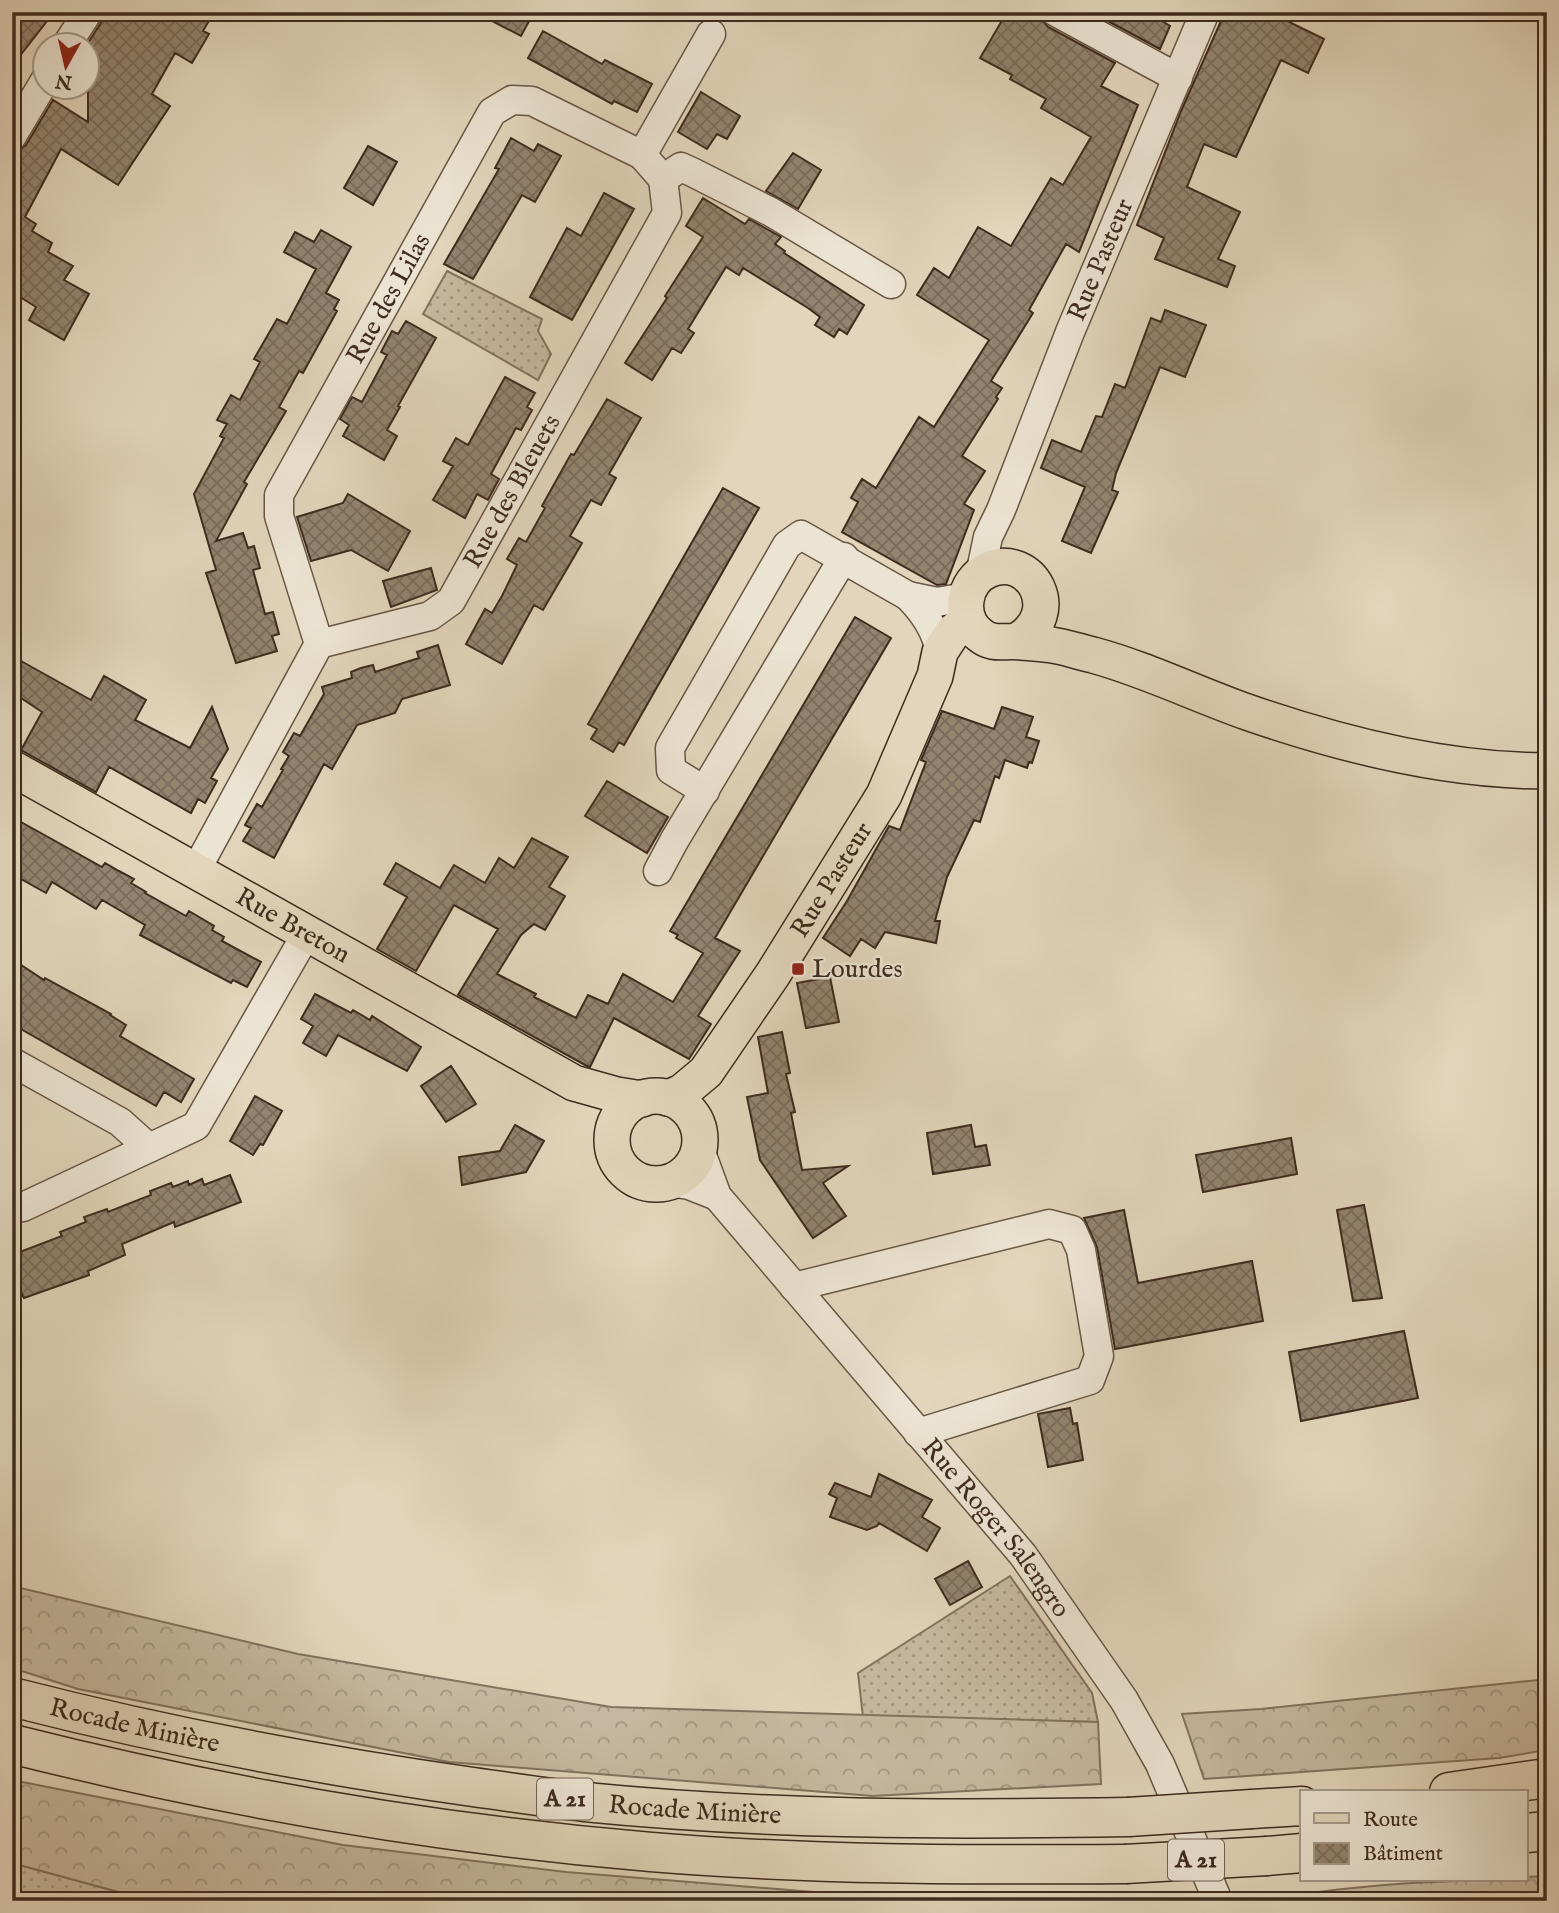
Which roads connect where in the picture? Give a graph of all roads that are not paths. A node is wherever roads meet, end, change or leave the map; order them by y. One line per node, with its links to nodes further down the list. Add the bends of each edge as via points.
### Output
1 (88, 12): 4 (street)
2 (1056, 12): 6 (street)
3 (1205, 12): 6 (street, Rue Pasteur)
4 (75, 32)
5 (711, 34): 9 (street)
6 (1178, 78): 12 (street, Rue Pasteur, via 1070,332)
7 (32, 102): 8 (street)
8 (12, 136)
9 (642, 155): 10 (street); 19 (street, Rue des Lilas, via 532,101 512,100 492,112 279,495 279,516)
10 (663, 179): 11 (street, via 681,167 692,172 771,212); 19 (street, Rue des Bleuets, via 667,213 451,601 430,616)
11 (891, 284)
12 (1001, 510): 14 (street, via 1009,547); 16 (street, Rue Pasteur)
13 (844, 557): 15 (street); 24 (street); 24 (street, via 801,535 787,545 670,748 671,769)
14 (1022, 572): 16 (main road, via 990,569); 17 (main road, via 1032,579)
15 (908, 596): 16 (street, via 937,602); 21 (street, via 925,612 938,639)
16 (971, 597): 18 (main road, via 981,636); 21 (main road, Rue Pasteur)
17 (1042, 601): 18 (main road, via 1041,614 1028,635); 20 (main road, via 1052,616)
18 (1008, 642): 20 (main road, via 1056,646); 21 (main road)
19 (319, 644): 25 (street)
20 (1097, 656): 23 (main road, via 1305,731 1470,767)
21 (938, 664): 29 (main road, Rue Pasteur, via 884,795)
22 (12, 768): 25 (main road, Rue Breton)
23 (1547, 771)
24 (705, 790): 26 (street)
25 (196, 870): 27 (main road, Rue Breton)
26 (658, 871)
27 (307, 933): 30 (main road, Rue Breton); 34 (street, via 196,1126)
28 (12, 1062): 34 (street, via 120,1122)
29 (706, 1072): 31 (main road, Rue Pasteur, via 681,1092); 32 (main road, Rue Pasteur)
30 (574, 1083): 31 (main road, Rue Breton, via 617,1095); 33 (main road, Rue Breton)
31 (655, 1098): 32 (main road, via 690,1112); 33 (main road, via 629,1106 619,1116)
32 (698, 1135): 35 (main road, via 694,1163); 36 (street, Rue Roger Salengro)
33 (612, 1144): 35 (main road, via 625,1172 653,1184)
34 (149, 1148): 37 (street)
35 (668, 1182): 36 (street)
36 (717, 1196): 38 (street, Rue Roger Salengro)
37 (12, 1208)
38 (794, 1287): 39 (street, Rue Roger Salengro); 39 (street, via 1049,1224 1072,1230 1081,1250 1099,1356 1090,1380)
39 (918, 1433): 48 (street, Rue Roger Salengro, via 1023,1555 1124,1700 1160,1764)
40 (12, 1697): 44 (highway, Rocade Minière / A 21, bridge, via 231,1748 584,1802 904,1819 1128,1817)
41 (12, 1744): 47 (highway, Rocade Minière / A 21, bridge, via 301,1806 574,1845 844,1863 1125,1864)
42 (1547, 1778): 43 (highway)
43 (1462, 1790)
44 (1300, 1806)
45 (1547, 1831): 46 (highway)
46 (1528, 1833)
47 (1284, 1855)
48 (1218, 1901)

